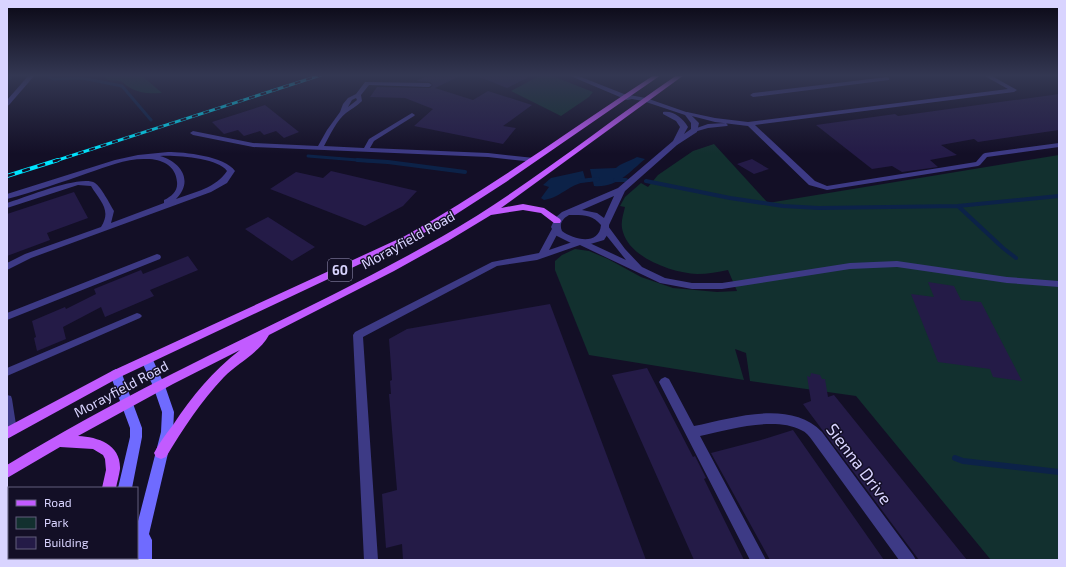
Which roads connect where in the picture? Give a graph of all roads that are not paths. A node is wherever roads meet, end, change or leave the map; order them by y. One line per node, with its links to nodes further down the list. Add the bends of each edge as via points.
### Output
1 (359, 101): 12 (lane, via 343,112)
2 (617, 101): 15 (main road, Morayfield Road / 60)
3 (925, 101): 7 (lane)
4 (641, 102): 5 (street); 10 (street, via 679,119 684,128); 20 (main road, Morayfield Road / 60)
5 (687, 114): 7 (lane); 8 (street, via 695,124)
6 (412, 115): 13 (lane, via 371,140)
7 (750, 124): 8 (lane, via 708,126); 11 (lane, via 812,184 827,188 978,164 985,154)
8 (694, 130): 10 (street)
9 (193, 133): 12 (lane, via 253,145)
10 (674, 143): 16 (street)
11 (1059, 144)
12 (320, 148): 13 (lane)
13 (366, 150): 15 (lane, via 488,155)
14 (139, 157): 17 (lane, via 114,162); 19 (lane, via 158,157 166,160 174,165 178,172 181,184 179,190); 19 (lane, via 185,153 227,165 231,171 224,181 208,190)
15 (534, 160): 34 (main road, Morayfield Road / 60, via 460,209 408,238)
16 (621, 190): 21 (street); 23 (street)
17 (7, 197)
18 (7, 206): 24 (lane, via 77,183 89,183 94,185 110,211 109,220)
19 (156, 209): 24 (lane)
20 (488, 212): 22 (main road, via 523,207 544,211); 33 (main road, Morayfield Road / 60, via 446,239)
21 (570, 213): 22 (street, via 560,217); 23 (street, via 591,214 602,220)
22 (556, 225): 25 (street, via 562,237); 26 (lane)
23 (605, 226): 25 (street, via 604,232 596,239); 29 (lane, via 622,251)
24 (103, 229): 28 (lane, via 28,256)
25 (580, 242): 26 (lane); 29 (lane)
26 (542, 255): 51 (lane, via 495,264 358,335)
27 (157, 258): 31 (lane)
28 (7, 267)
29 (644, 273): 30 (lane, via 674,284 706,287 850,266 898,264)
30 (1057, 286)
31 (7, 316)
32 (137, 316): 35 (lane)
33 (269, 330): 38 (main road, Morayfield Road / 60); 44 (main road, via 253,348 221,373 198,399)
34 (146, 360): 36 (main road, Morayfield Road / 60); 38 (main road)
35 (7, 372)
36 (116, 374): 40 (main road); 41 (main road, Morayfield Road / 60)
37 (665, 382): 42 (street)
38 (159, 386): 40 (main road, Morayfield Road / 60); 44 (main road, via 168,412 167,432)
39 (7, 399): 41 (lane)
40 (127, 403): 43 (main road, Morayfield Road / 60); 47 (main road, via 136,428 136,437)
41 (9, 432)
42 (692, 432): 52 (street); 53 (street, Sienna Drive, via 757,420 787,419 806,426 817,436)
43 (58, 442): 45 (main road, Morayfield Road / 60); 46 (main road, via 88,442 106,450 113,466)
44 (161, 453): 48 (main road)
45 (7, 472)
46 (109, 487)
47 (125, 487)
48 (145, 524): 49 (main road); 50 (main road)
49 (138, 550)
50 (144, 560)
51 (372, 560)
52 (758, 560)
53 (908, 560)

